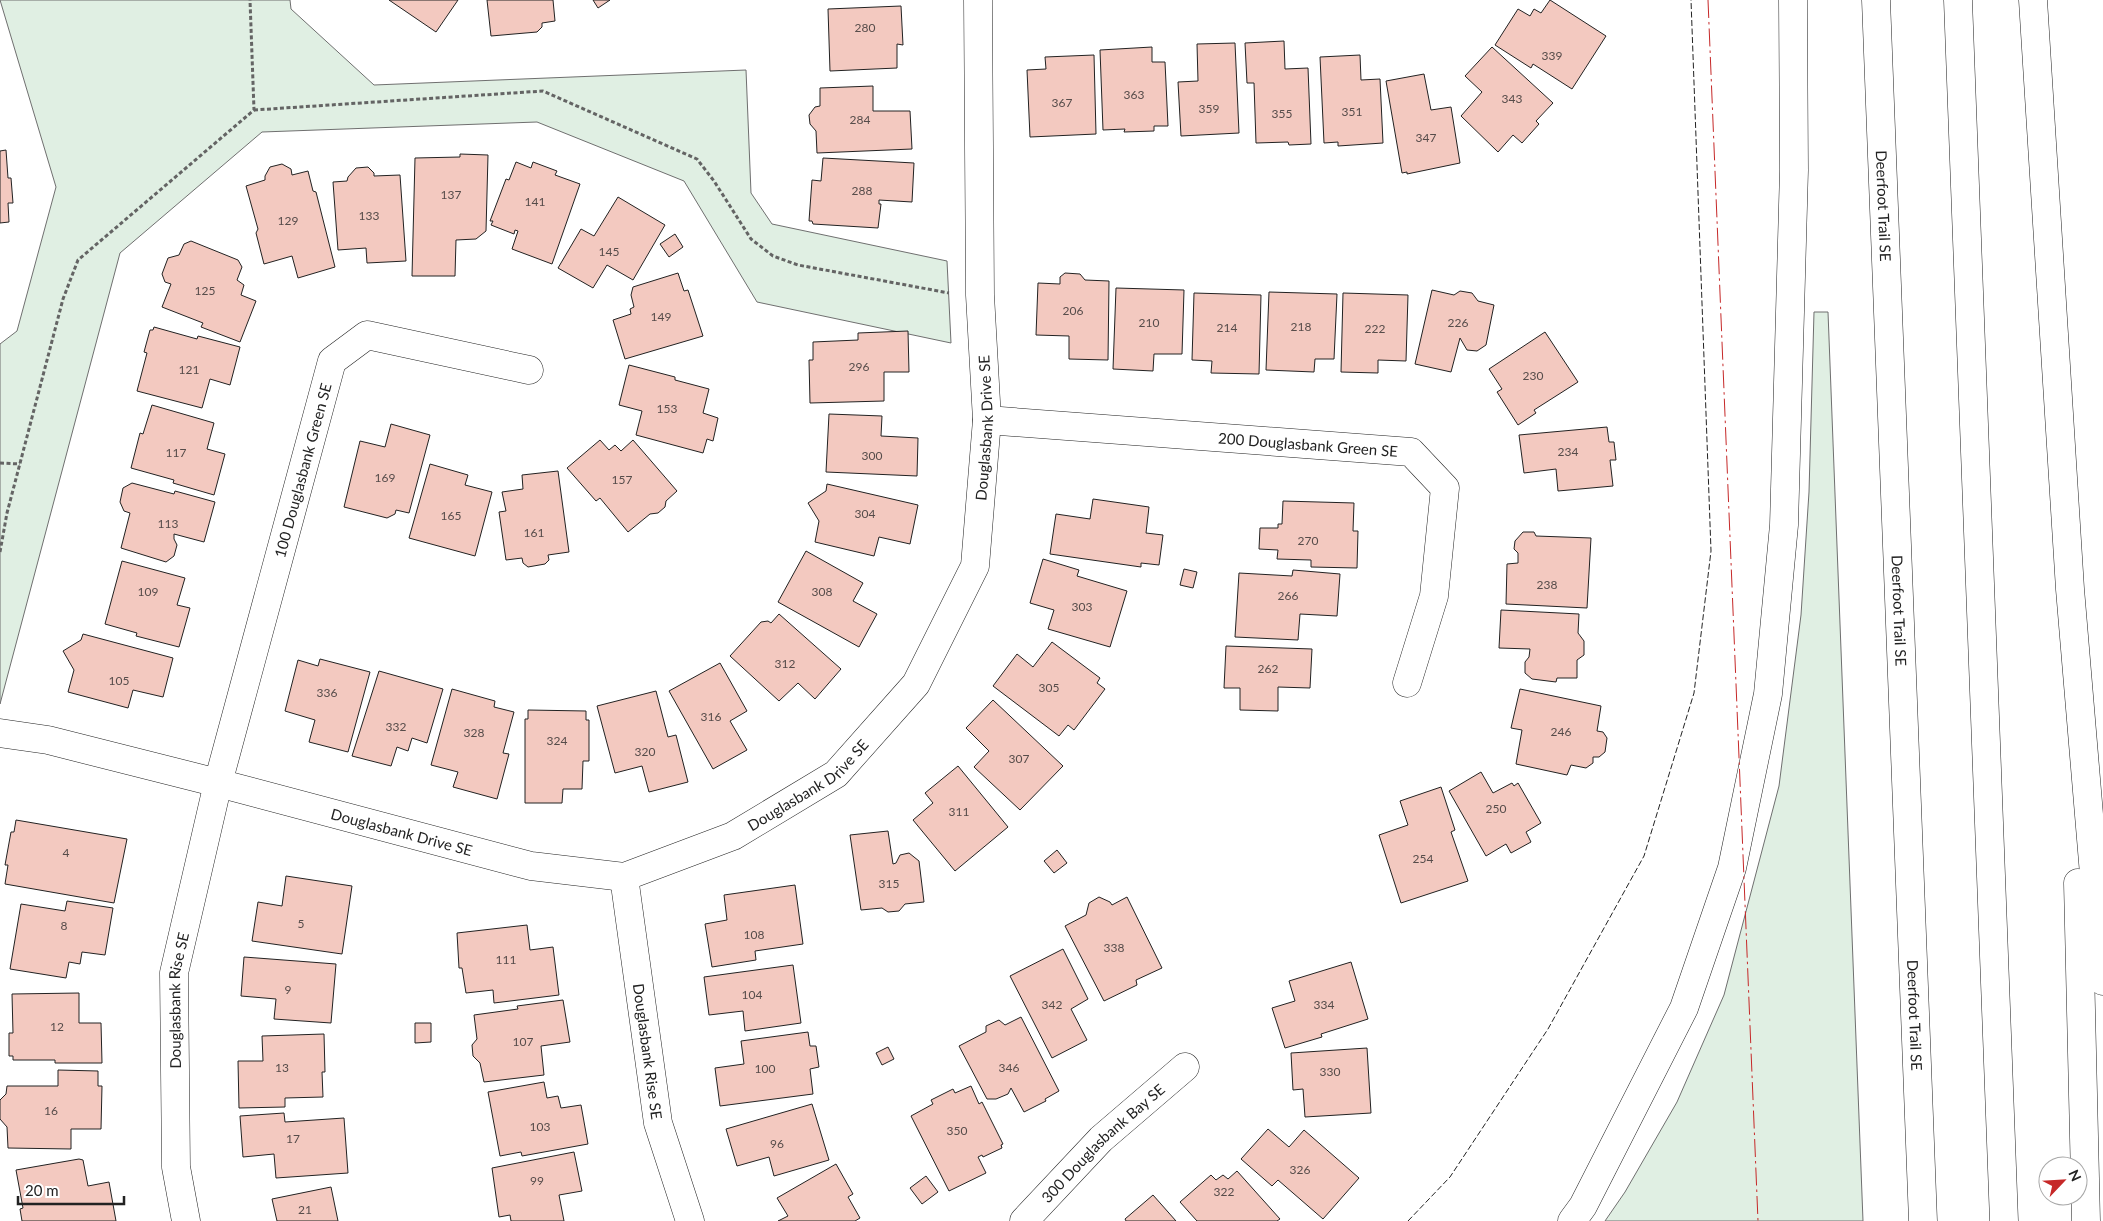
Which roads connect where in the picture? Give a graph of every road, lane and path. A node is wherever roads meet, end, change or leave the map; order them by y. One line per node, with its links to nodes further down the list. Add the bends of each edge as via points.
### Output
1 (250, 0): 7 (path)
2 (978, 0): 8 (main road, Douglasbank Drive SE)
3 (1793, 0): 24 (main road, via 1794,170 1784,525 1768,694 1732,868 1684,1008 1583,1206)
4 (1876, 0): 25 (main road, Deerfoot Trail SE)
5 (1958, 0): 26 (main road)
6 (2033, 0): 14 (main road)
7 (254, 110): 8 (path, via 543,91 697,159 751,239 773,256 817,269 952,294); 12 (path, via 78,260 63,298)
8 (980, 295): 10 (main road, Douglasbank Drive SE)
9 (529, 370): 17 (main road, 100 Douglasbank Green SE, via 367,335 332,361)
10 (987, 420): 15 (main road, 200 Douglasbank Green SE, via 1411,452 1445,488 1434,596); 18 (main road, Douglasbank Drive SE, via 975,566 916,684 836,774 733,836)
11 (0, 463): 12 (path)
12 (20, 464): 13 (path)
13 (0, 552)
14 (2070, 589): 19 (main road); 27 (main road)
15 (1407, 683)
16 (0, 733): 17 (main road, Douglasbank Drive SE, via 48,740)
17 (218, 782): 18 (main road, Douglasbank Drive SE, via 531,866); 21 (main road, Douglasbank Rise SE, via 174,974 176,1166)
18 (624, 877): 22 (main road, Douglasbank Rise SE, via 658,1123)
19 (2103, 981)
20 (1185, 1067): 23 (main road, 300 Douglasbank Bay SE, via 1101,1139)
21 (186, 1221)
22 (690, 1221)
23 (1024, 1221)
24 (1572, 1221)
25 (1923, 1221)
26 (2004, 1221)
27 (2086, 1221)

